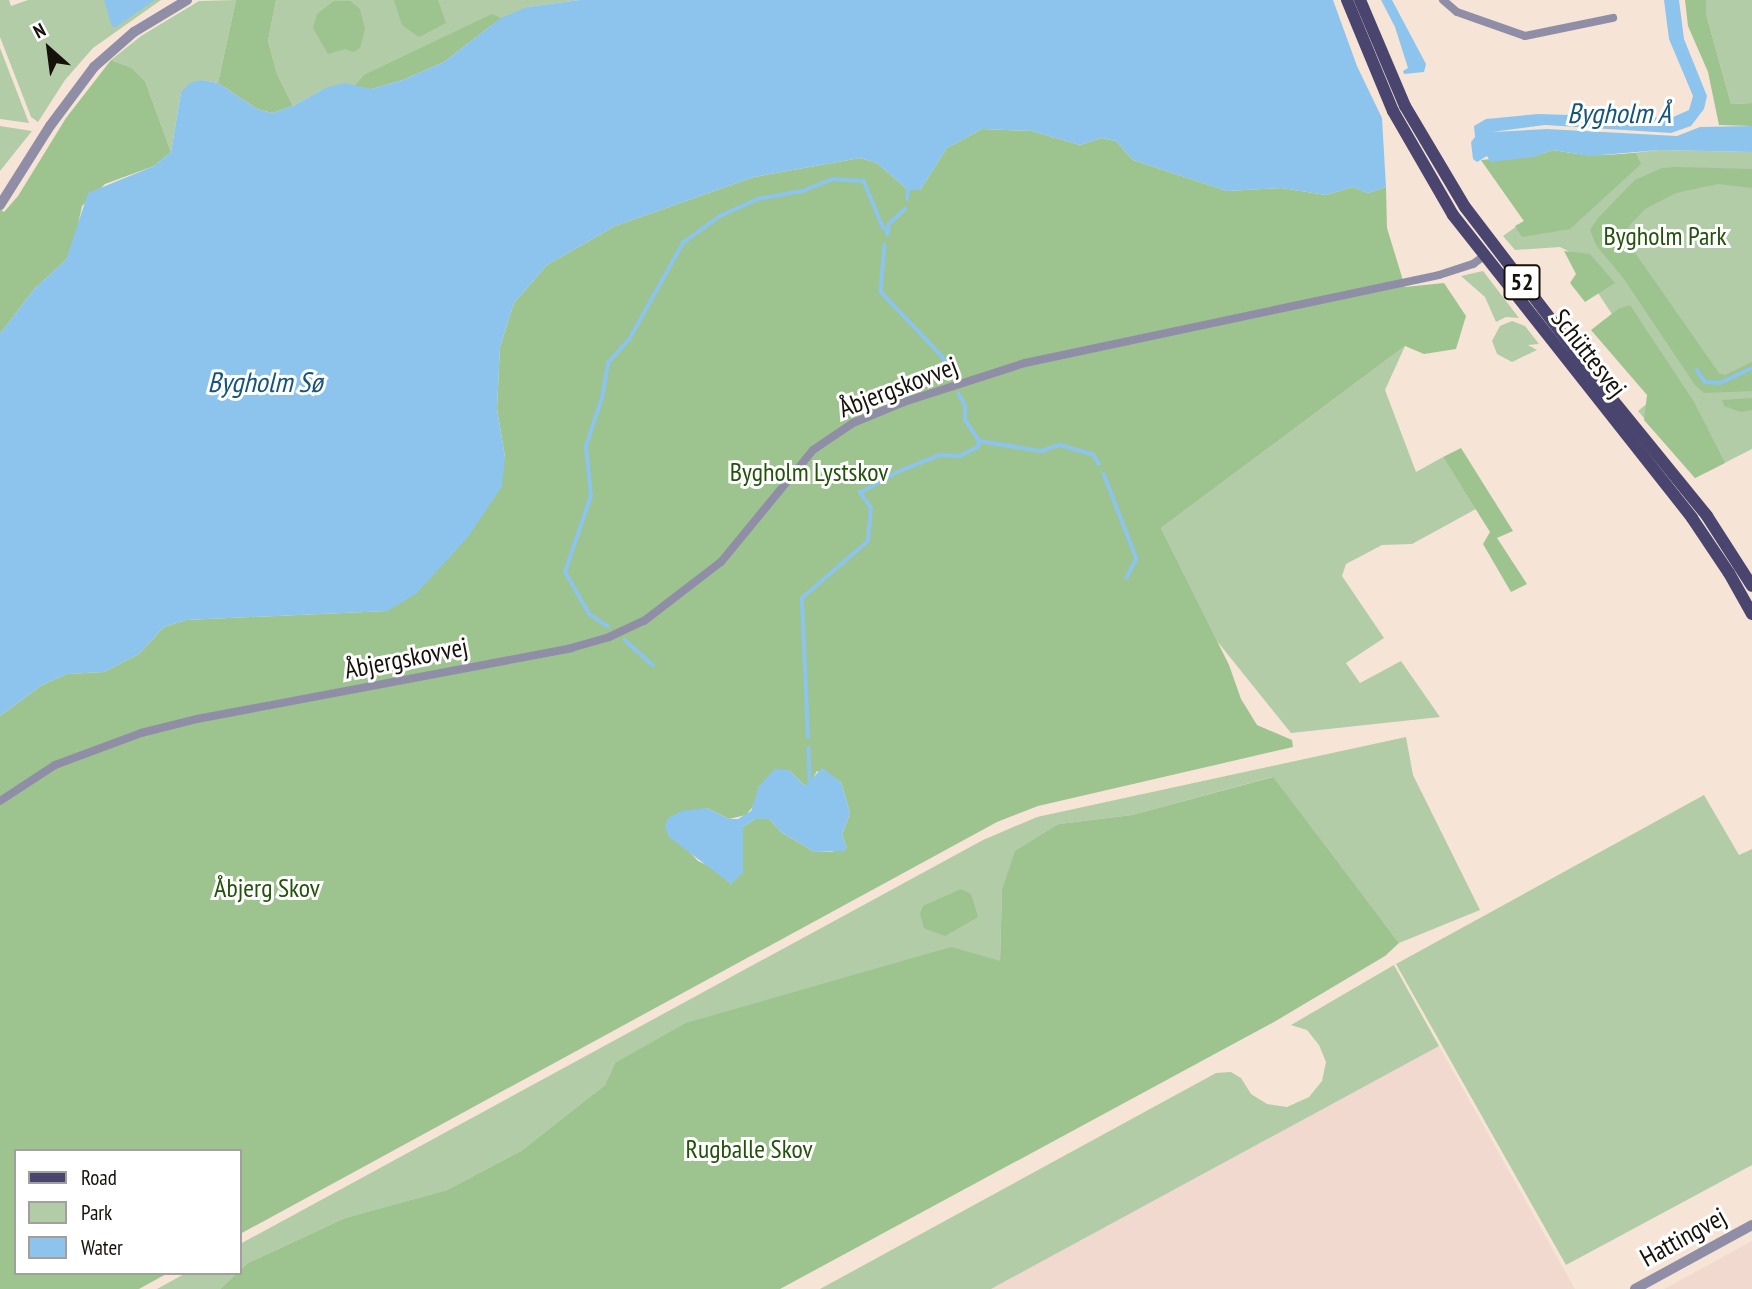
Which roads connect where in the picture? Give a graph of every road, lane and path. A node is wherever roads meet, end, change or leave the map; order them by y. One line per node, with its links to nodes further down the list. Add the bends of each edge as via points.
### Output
1 (187, 0): 6 (street, via 134,32 94,67)
2 (1347, 0): 7 (main road, Schüttesvej / 52, via 1393,111 1454,215)
3 (1360, 0): 8 (main road, Schüttesvej / 52, via 1405,106 1465,207 1707,516)
4 (1443, 0): 5 (street, via 1457,12 1525,36)
5 (1613, 18)
6 (0, 205)
7 (1484, 256): 9 (main road, Schüttesvej / 52, via 1692,518); 10 (street, Åbjergskovvej, via 1439,275 1047,357 904,402 853,423 813,450 721,562 644,621 610,637 141,733 55,765)
8 (1752, 586)
9 (1752, 614)
10 (0, 801)
11 (1752, 1226): 12 (street, Hattingvej)
12 (1635, 1289)

